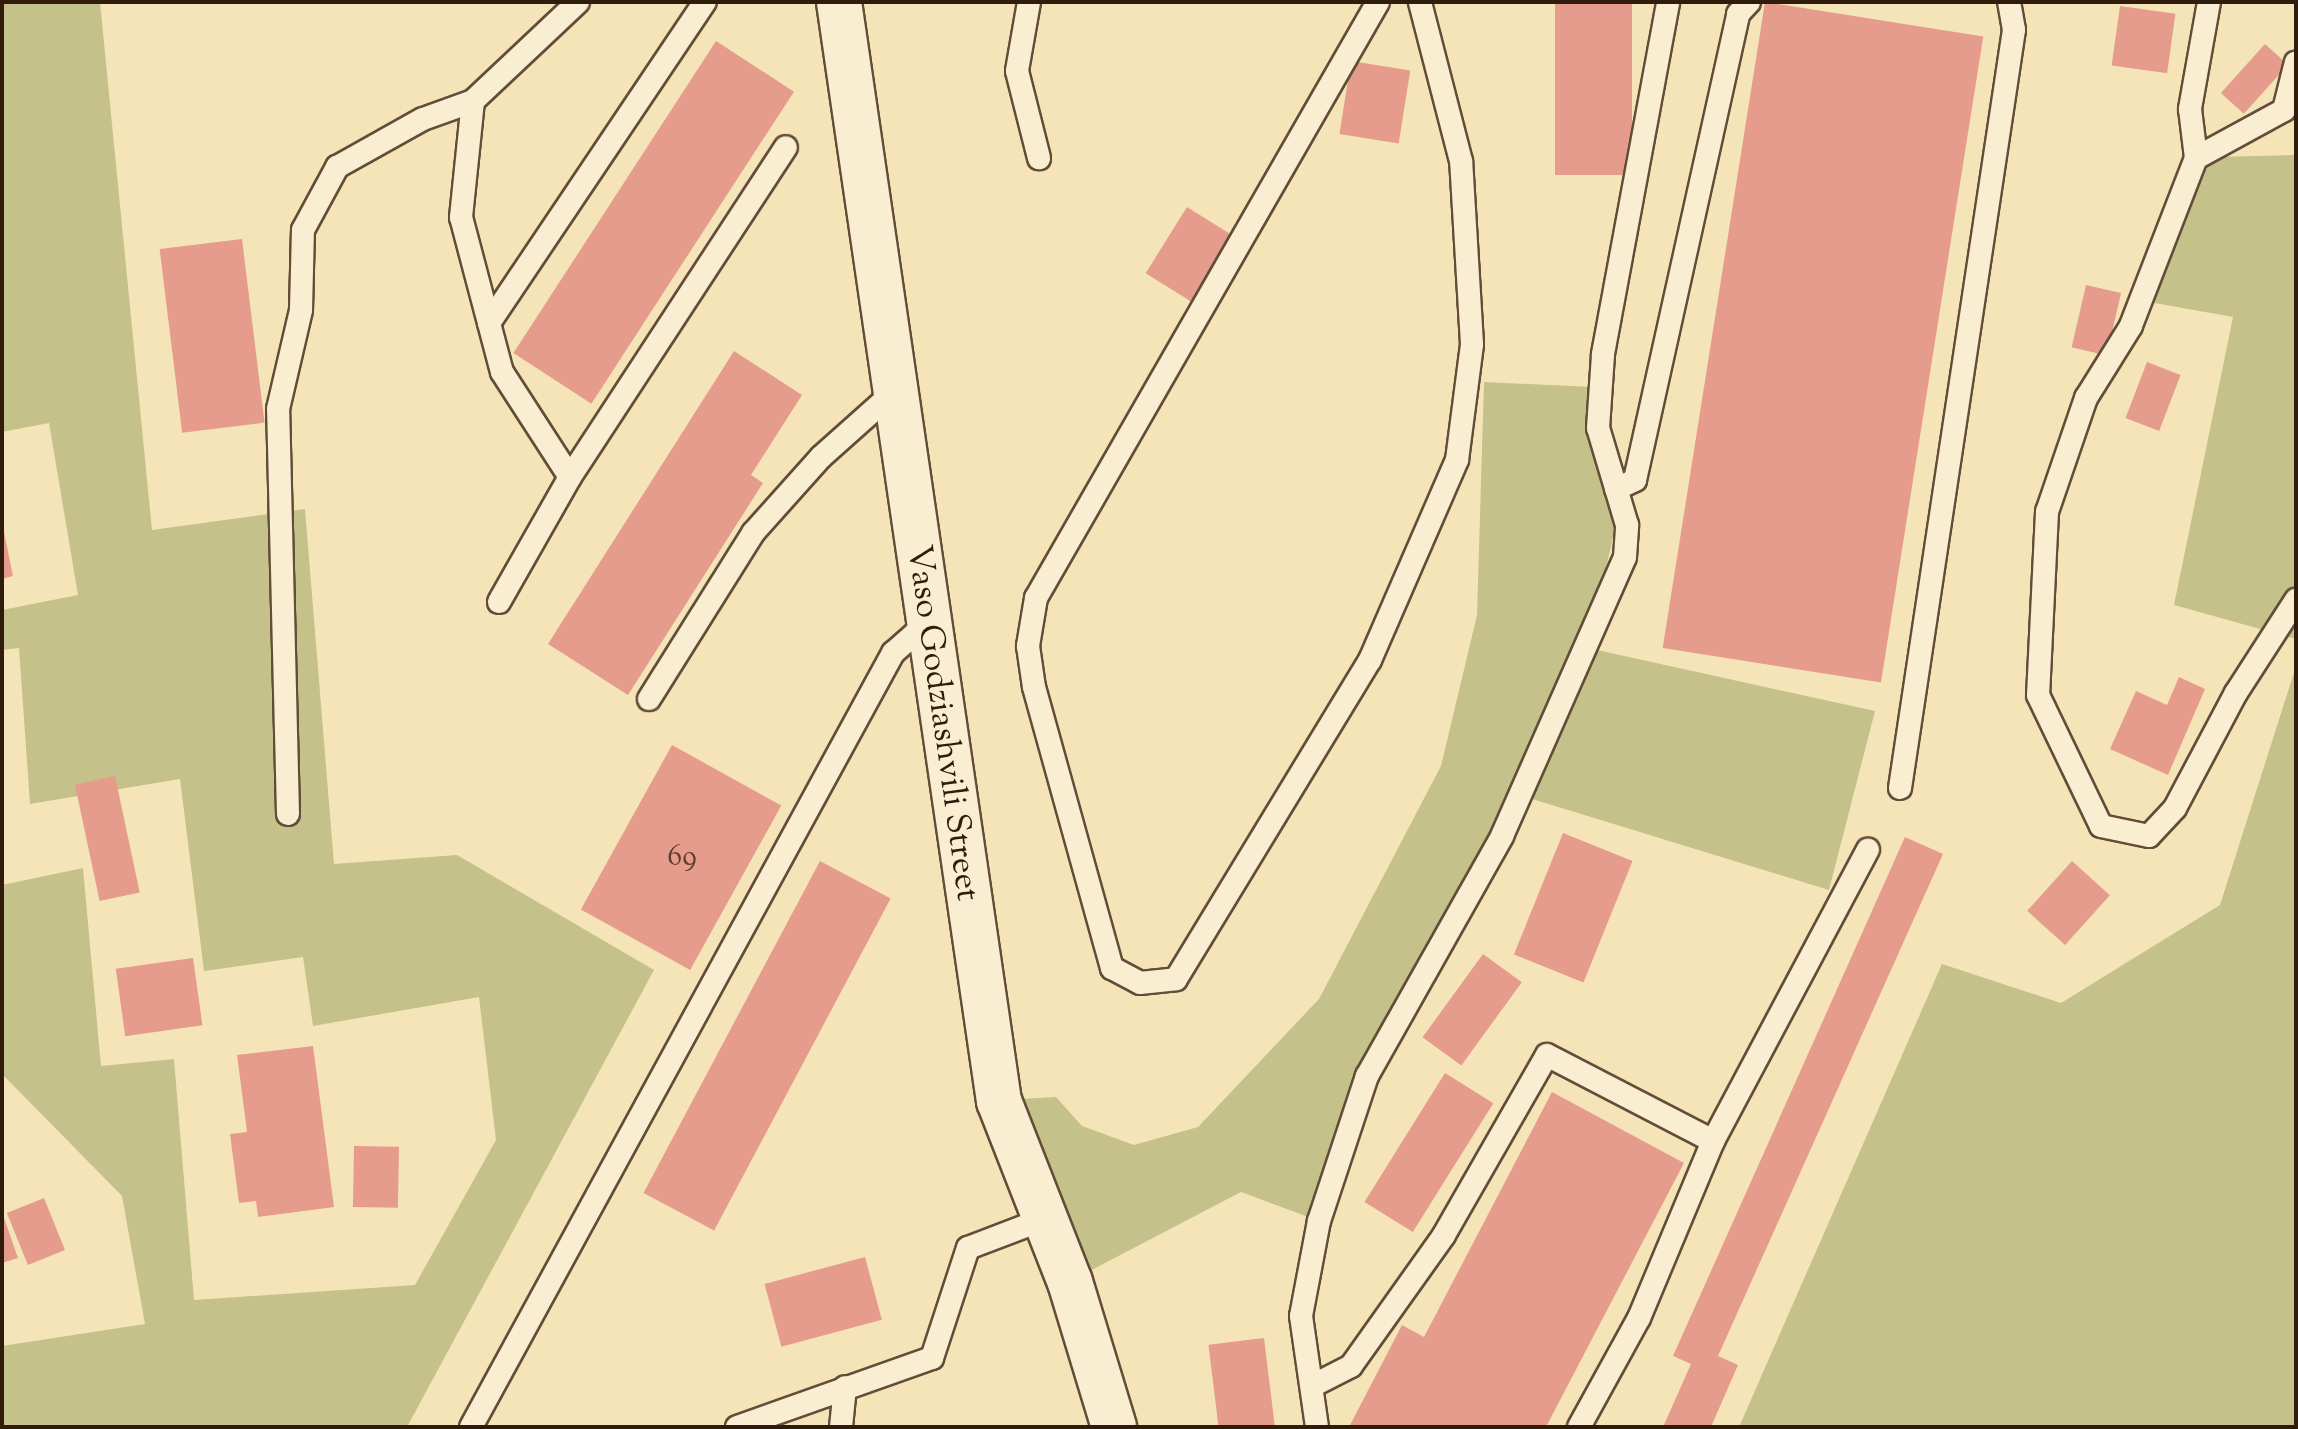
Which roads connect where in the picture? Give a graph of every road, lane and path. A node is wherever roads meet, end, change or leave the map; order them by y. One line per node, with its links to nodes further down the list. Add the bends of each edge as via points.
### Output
1 (578, 2): 12 (lane)
2 (705, 2): 16 (lane)
3 (839, 2): 17 (street, Vaso Godziashvili Street)
4 (1029, 2): 14 (lane, via 1017,71)
5 (1378, 2): 6 (lane, via 1036,598 1028,646 1034,687 1112,968 1140,983 1176,979 1362,673 1457,460 1472,344 1461,161)
6 (1420, 2)
7 (1668, 2): 19 (lane, via 1603,354 1598,428)
8 (1749, 2): 19 (lane, via 1738,14 1635,480)
9 (2009, 2): 24 (lane, via 2014,30)
10 (2209, 2): 15 (lane, via 2190,109)
11 (2296, 62): 15 (lane, via 2284,110)
12 (473, 101): 16 (lane, via 461,217); 25 (lane, via 423,119 337,167 303,230 301,310 278,409)
13 (786, 147): 18 (lane)
14 (1039, 158)
15 (2196, 158): 20 (lane, via 2131,326 2086,398 2047,512 2038,695 2101,826 2149,836 2175,808 2236,693)
16 (489, 323): 18 (lane, via 502,372)
17 (894, 392): 22 (street, Vaso Godziashvili Street); 23 (lane, via 821,457 753,533)
18 (570, 477): 21 (lane)
19 (1616, 489): 29 (lane, via 1627,525 1625,557 1588,648 1502,836 1367,1076 1319,1221 1301,1316)
20 (2296, 600)
21 (499, 602)
22 (927, 623): 28 (street, Vaso Godziashvili Street, via 999,1101); 31 (lane, via 893,653)
23 (649, 699)
24 (1900, 788)
25 (288, 814)
26 (1868, 850): 27 (lane)
27 (1713, 1141): 29 (lane, via 1547,1055 1444,1235 1360,1354 1351,1366); 36 (lane, via 1639,1318)
28 (1044, 1219): 30 (lane, via 968,1248 932,1358); 34 (street, Vaso Godziashvili Street, via 1070,1282)
29 (1312, 1386): 35 (lane)
30 (845, 1387): 32 (lane); 33 (lane)
31 (471, 1427)
32 (737, 1427)
33 (841, 1427)
34 (1114, 1427)
35 (1317, 1427)
36 (1579, 1427)

